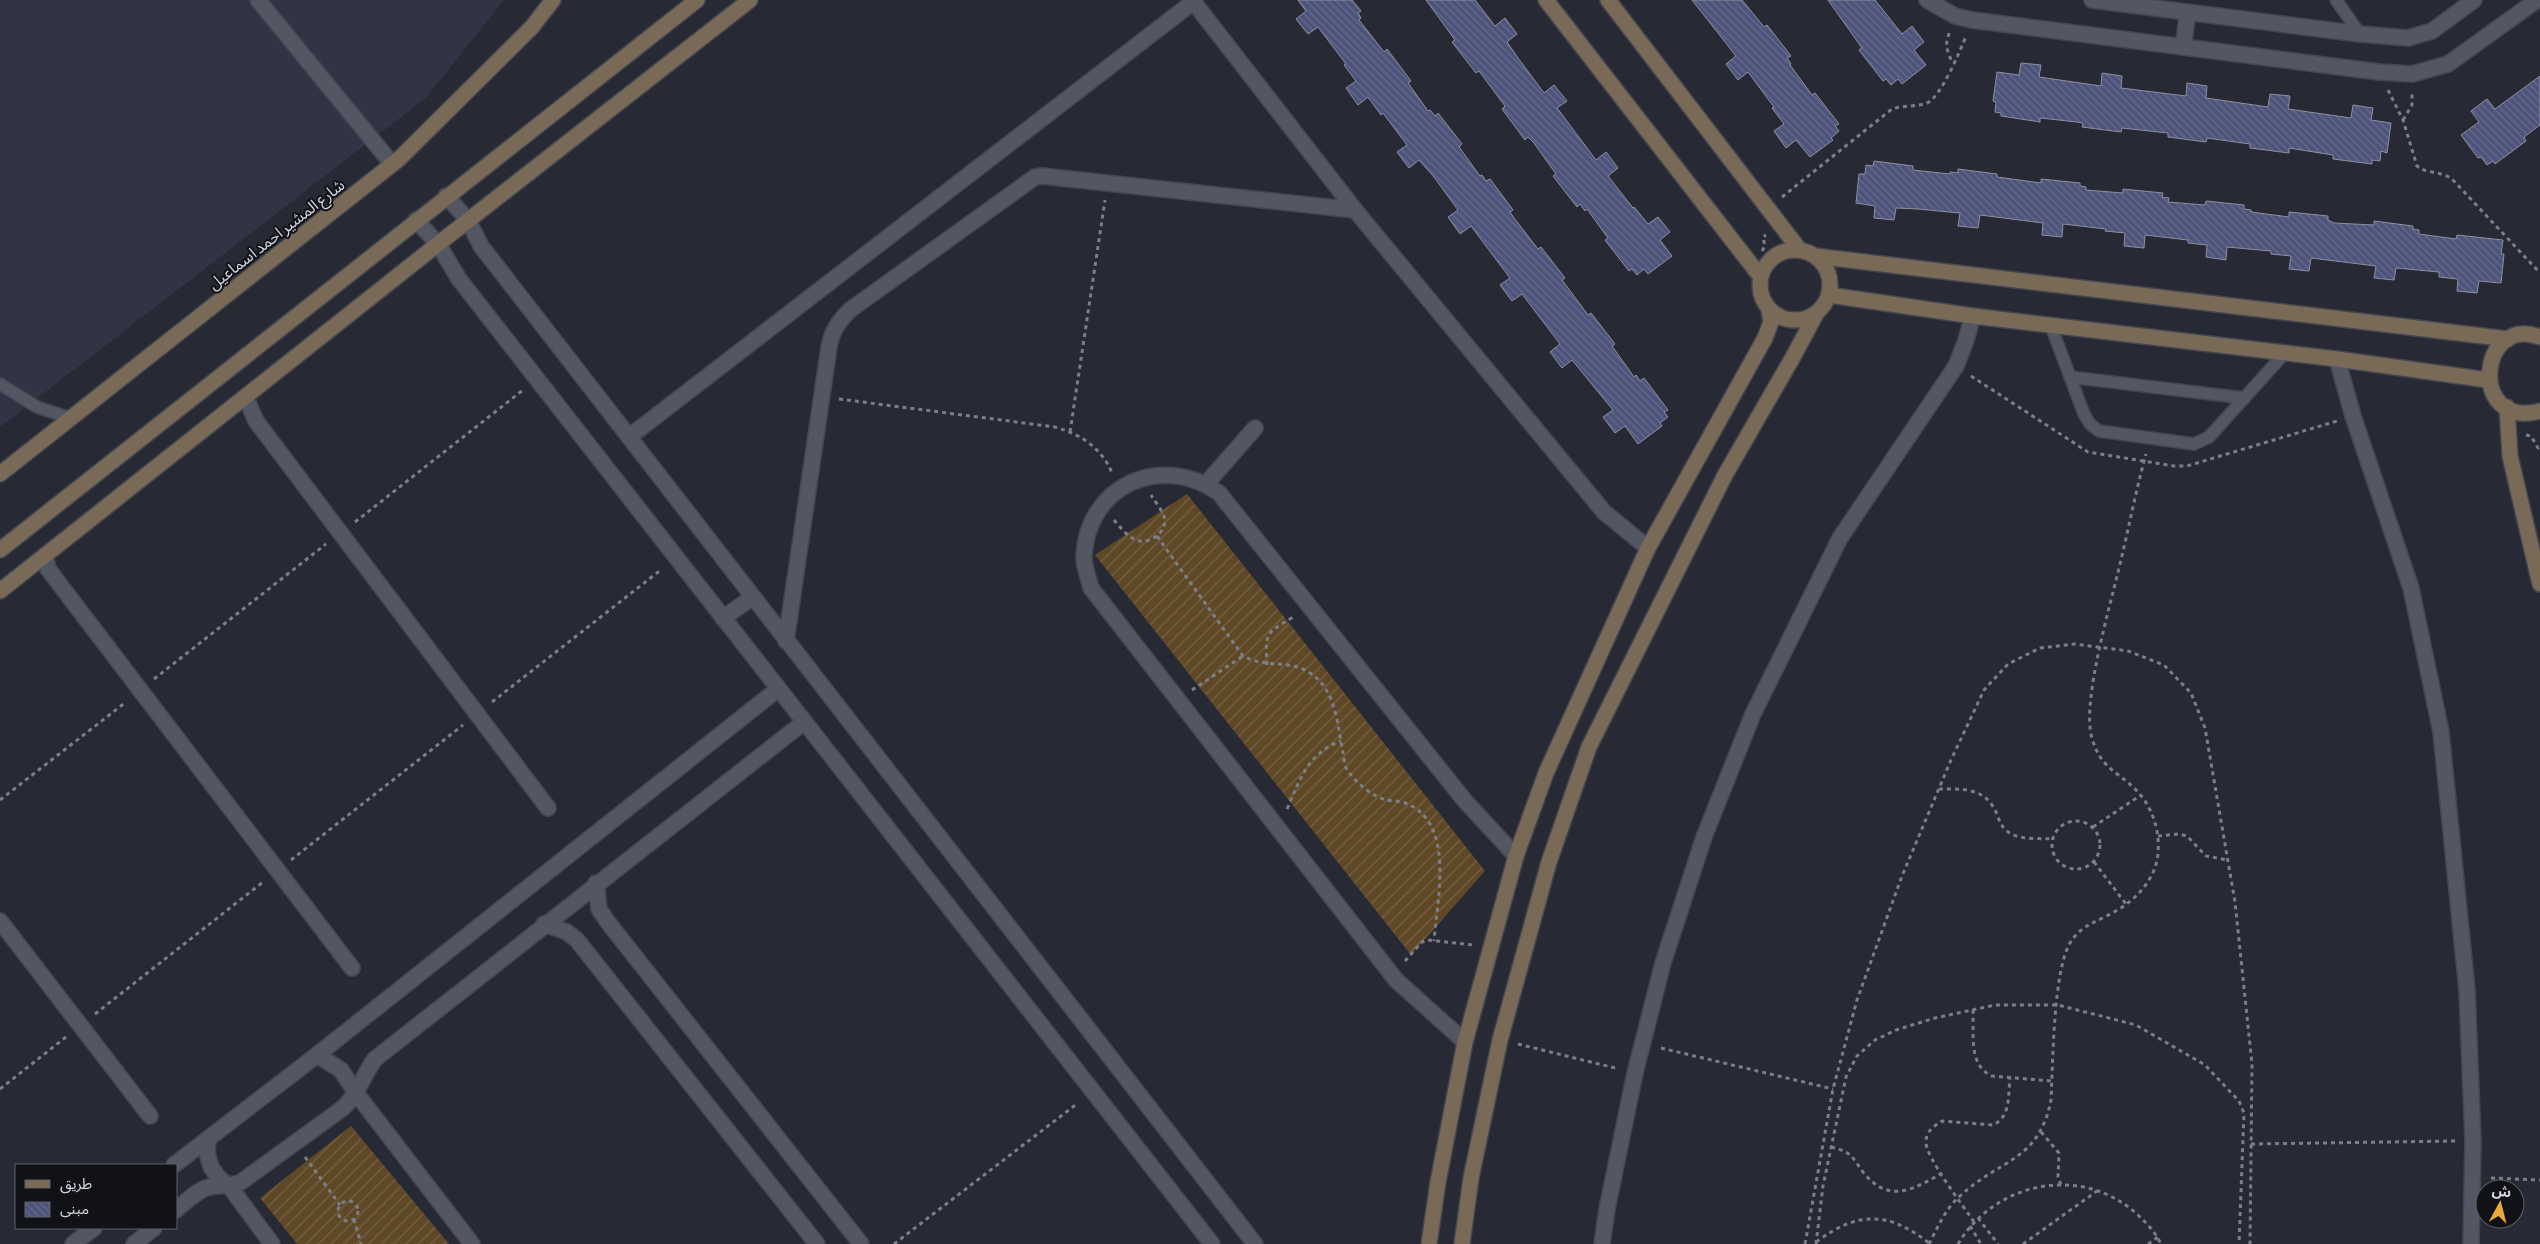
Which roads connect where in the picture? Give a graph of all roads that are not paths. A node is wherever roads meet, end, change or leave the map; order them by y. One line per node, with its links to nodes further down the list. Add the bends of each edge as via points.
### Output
1 (258, 0): 16 (street)
2 (553, 0): 16 (street, شارع المشير احمد اسماعيل, via 532,27)
3 (697, 0): 17 (street)
4 (750, 0): 20 (street)
5 (1546, 0): 24 (street)
6 (1608, 0): 22 (street)
7 (1927, 0): 15 (street, via 1955,16 1972,20)
8 (2092, 0): 13 (street)
9 (2336, 0): 14 (lane)
10 (2474, 0): 14 (street, via 2432,31 2408,38)
11 (2537, 0): 15 (street, via 2448,64 2412,74)
12 (1193, 1): 18 (street); 43 (street)
13 (2188, 12): 14 (street); 15 (street)
14 (2360, 34)
15 (2183, 47)
16 (392, 164): 41 (street, شارع المشير احمد اسماعيل)
17 (446, 196): 19 (street); 20 (street)
18 (1355, 210): 46 (street, via 1604,512); 53 (street, via 1042,176 1028,180 850,310 832,333)
19 (416, 220): 21 (street); 47 (street)
20 (468, 220): 21 (street); 43 (street, via 481,246)
21 (438, 244): 37 (street); 52 (street, via 451,269)
22 (1799, 250): 23 (street); 24 (street, via 1786,250 1774,256)
23 (1816, 256): 25 (street, via 1828,273); 31 (street)
24 (1760, 276): 26 (street, via 1760,294)
25 (1829, 295): 27 (street); 28 (street)
26 (1769, 310): 27 (street, via 1792,320); 46 (street, via 1771,322 1765,338)
27 (1816, 314): 81 (street, via 1725,475 1589,747 1549,862 1500,1040)
28 (1973, 316): 29 (street); 82 (street, via 1956,366 1840,538 1753,714 1704,837 1663,963 1642,1043)
29 (2051, 326): 32 (street); 34 (lane)
30 (2538, 335): 31 (street, via 2521,335)
31 (2508, 340): 35 (street, via 2496,350 2489,364)
32 (2284, 354): 33 (street); 38 (lane)
33 (2338, 360): 35 (street); 83 (street, via 2353,416 2411,588 2441,732 2468,990 2473,1141)
34 (2070, 376): 38 (lane); 38 (lane, via 2084,414 2099,431 2194,444 2202,442)
35 (2488, 380): 39 (street, via 2498,400)
36 (0, 384): 41 (lane, via 37,407)
37 (246, 398): 48 (street); 56 (street, via 256,421)
38 (2244, 398)
39 (2507, 408): 40 (street, via 2519,412); 49 (street, via 2510,456)
40 (2540, 411)
41 (70, 418): 44 (street, شارع المشير احمد اسماعيل)
42 (1255, 428): 45 (street)
43 (629, 437): 51 (street)
44 (0, 474)
45 (1206, 484): 57 (street, via 1219,493 1465,801); 62 (street, via 1174,474 1140,478 1118,489 1102,505 1088,531 1084,560 1091,588 1392,974)
46 (1648, 548): 57 (street, via 1546,773)
47 (0, 550)
48 (45, 555): 50 (street); 61 (street, via 48,569)
49 (2540, 584)
50 (0, 591)
51 (753, 597): 52 (street); 53 (street)
52 (723, 618): 54 (street)
53 (786, 641): 79 (street)
54 (778, 689): 55 (street); 63 (street)
55 (804, 722): 58 (street); 78 (street)
56 (548, 808)
57 (1516, 856): 62 (street)
58 (596, 883): 60 (street); 77 (street, via 600,909 607,921)
59 (0, 921): 65 (street)
60 (544, 924): 64 (street, via 375,1059); 76 (street, via 567,932 577,940)
61 (352, 968)
62 (1465, 1042): 80 (street)
63 (317, 1055): 64 (street, via 341,1070); 66 (street)
64 (356, 1093): 68 (street, via 343,1108); 75 (street)
65 (150, 1116)
66 (208, 1139): 67 (street); 68 (street, via 211,1167)
67 (175, 1164)
68 (230, 1187): 69 (street, via 215,1186 202,1190); 74 (street)
69 (178, 1208)
70 (93, 1229): 72 (street)
71 (153, 1229): 73 (street)
72 (73, 1244)
73 (134, 1244)
74 (272, 1244)
75 (472, 1244)
76 (817, 1244)
77 (861, 1244)
78 (1212, 1244)
79 (1255, 1244)
80 (1429, 1244)
81 (1462, 1244)
82 (1602, 1244)
83 (2471, 1244)

